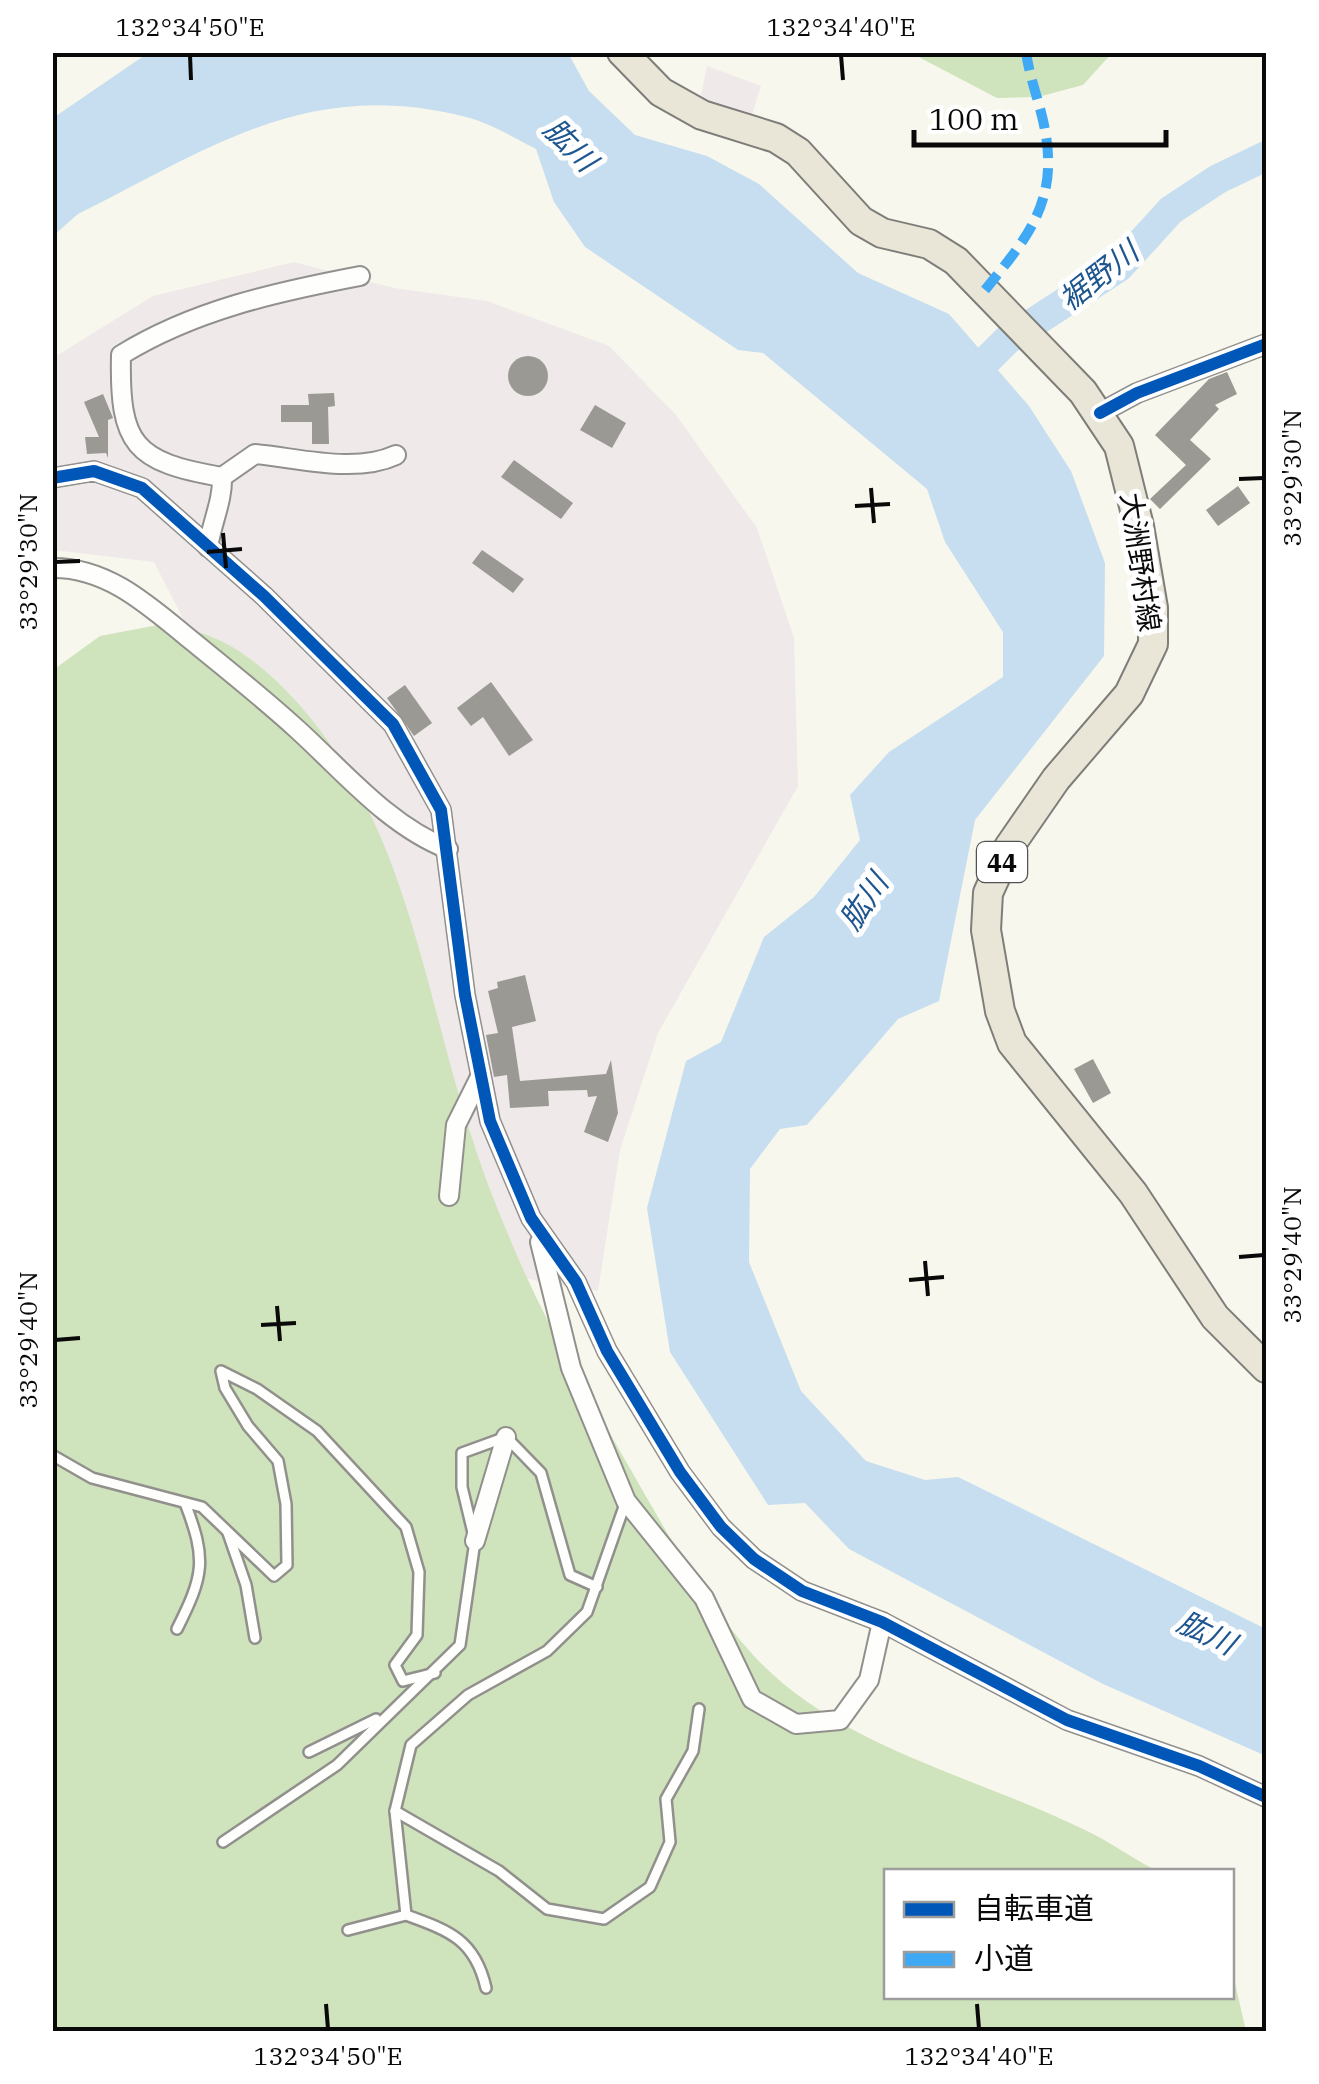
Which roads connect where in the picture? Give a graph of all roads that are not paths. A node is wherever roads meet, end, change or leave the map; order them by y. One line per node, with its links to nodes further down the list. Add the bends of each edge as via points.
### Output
1 (622, 52): 4 (main road, 大洲野村線 / 44, via 661,92 798,152 861,221 929,244 956,261)
2 (360, 276): 6 (street, via 233,304 121,355 125,422 140,451 173,469)
3 (1266, 344): 4 (street)
4 (1100, 414): 14 (main road, 大洲野村線 / 44, via 1130,476 1153,644 1130,694 1056,780 988,892 986,930 1000,1011 1012,1043 1134,1194 1215,1316)
5 (396, 455): 6 (street, via 346,464 255,454)
6 (222, 477): 8 (street)
7 (52, 478): 8 (street, via 94,471 142,488)
8 (208, 547): 10 (street, via 393,724 441,810)
9 (52, 568): 10 (street, via 100,576 142,600 270,704 394,818)
10 (448, 848): 11 (street)
11 (481, 1075): 12 (street, via 456,1125); 13 (street, via 490,1121)
12 (448, 1196)
13 (531, 1218): 17 (street, via 571,1368); 22 (street, via 576,1282 607,1350 680,1472 721,1527 802,1590)
14 (1266, 1368)
15 (506, 1437): 20 (street); 20 (lane, via 462,1452 462,1487); 21 (lane, via 541,1473 570,1575)
16 (52, 1455): 18 (lane, via 92,1478)
17 (626, 1501): 21 (lane); 22 (street, via 704,1598 752,1699 796,1724 840,1720 868,1680)
18 (185, 1503): 19 (lane, via 202,1507); 23 (lane, via 198,1539 200,1582)
19 (227, 1530): 24 (lane); 25 (lane, via 274,1576 286,1565 278,1461 248,1426 221,1371 317,1431 406,1527 419,1572 417,1635 395,1666 404,1681)
20 (476, 1540): 25 (lane, via 460,1645)
21 (596, 1587): 30 (lane, via 587,1612 547,1651 468,1695 411,1744)
22 (882, 1622): 29 (street, via 1067,1720 1199,1766)
23 (177, 1628)
24 (255, 1638)
25 (436, 1673): 27 (lane)
26 (699, 1709): 30 (lane, via 694,1750 666,1799 670,1842 650,1887 604,1919 547,1909 499,1871)
27 (383, 1716): 28 (lane); 31 (lane, via 337,1766)
28 (310, 1752)
29 (1266, 1798)
30 (396, 1811): 32 (lane)
31 (223, 1842)
32 (406, 1915): 33 (lane); 34 (lane, via 447,1930 479,1958)
33 (348, 1930)
34 (486, 1988)

